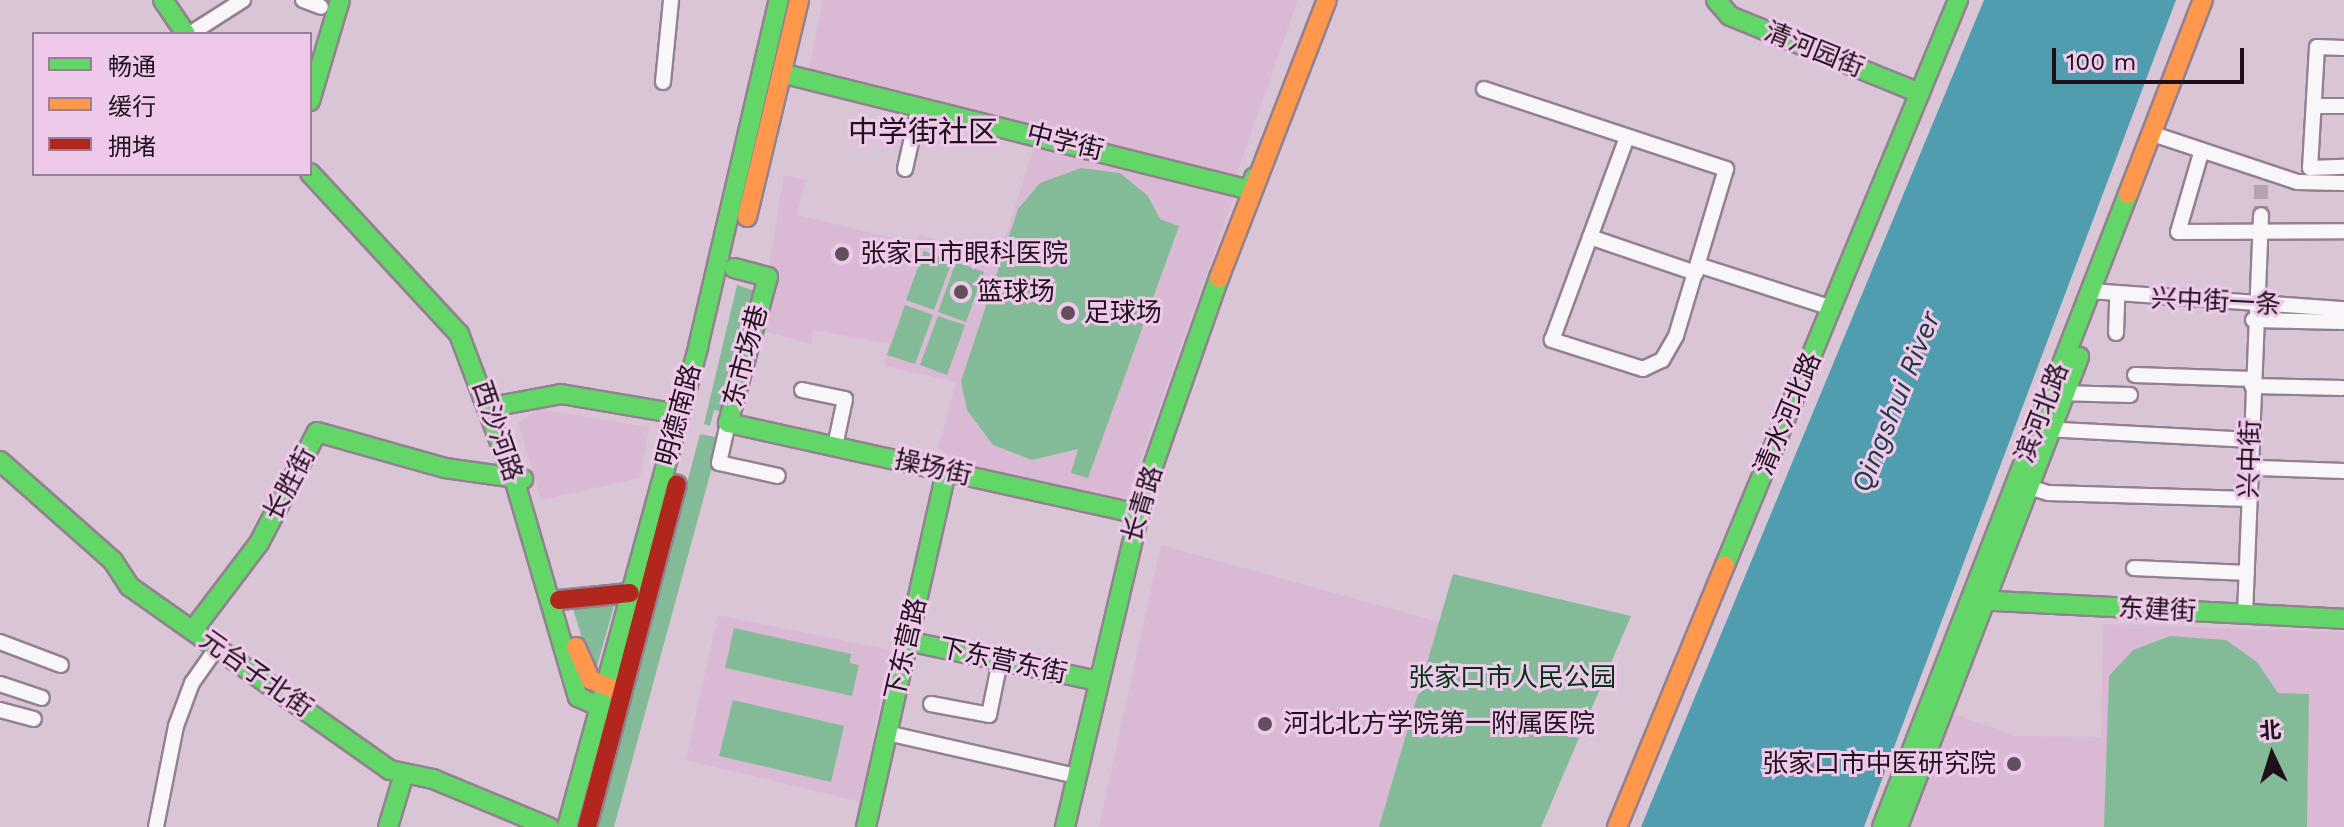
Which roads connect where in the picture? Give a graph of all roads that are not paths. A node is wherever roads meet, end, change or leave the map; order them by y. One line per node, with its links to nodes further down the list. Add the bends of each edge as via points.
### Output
1 (163, 0): 16 (street)
2 (176, 0): 17 (street)
3 (243, 0): 18 (street)
4 (303, 0): 15 (street)
5 (340, 0): 24 (street)
6 (671, 0): 21 (street)
7 (779, 0): 30 (street, 明德南路)
8 (799, 0): 20 (street, 明德南路)
9 (1315, 0): 37 (street, 长青路)
10 (1327, 0): 37 (street, 长青路, via 1271,156)
11 (1716, 0): 23 (street, 清河园街, via 1730,16)
12 (1958, 0): 23 (street, 清水河北路)
13 (2203, 0): 28 (street, 滨河北路)
14 (2217, 0): 28 (street, 滨河北路)
15 (321, 7)
16 (192, 32)
17 (192, 32)
18 (195, 32)
19 (2344, 48): 26 (street, via 2317,47)
20 (785, 74): 25 (street, 中学街); 30 (street, 明德南路)
21 (663, 82)
22 (1484, 89): 29 (street)
23 (1920, 93): 46 (street, 清水河北路)
24 (312, 94)
25 (919, 106): 34 (street); 37 (street, 中学街)
26 (2316, 106): 27 (street); 33 (street, via 2310,168)
27 (2344, 106)
28 (2157, 136): 31 (street); 44 (street, 滨河北路)
29 (1627, 137): 41 (street); 43 (street, via 1726,169)
30 (757, 149): 42 (street, 明德南路); 58 (street, 明德南路)
31 (2201, 153): 36 (street, via 2261,178); 39 (street, via 2178,232)
32 (312, 158): 57 (street, 西沙河路, via 441,294 477,346)
33 (2344, 167)
34 (905, 169)
35 (312, 175): 57 (street, 西沙河路, via 459,334)
36 (2344, 183)
37 (1250, 190): 71 (street, 长青路)
38 (2261, 215): 39 (street, 兴中街)
39 (2261, 231): 40 (street); 45 (street, 兴中街)
40 (2344, 231)
41 (1590, 237): 43 (street); 43 (street, via 1552,340 1632,368 1662,360)
42 (734, 268): 59 (street, 东市场巷, via 768,277); 88 (street, 明德南路)
43 (1697, 269): 46 (street)
44 (2103, 295): 45 (street, 兴中街一条); 50 (street); 55 (street, 滨河北路)
45 (2254, 304): 47 (street, 兴中街一条); 48 (street, 兴中街)
46 (1832, 308): 105 (street, 清水河北路)
47 (2344, 309)
48 (2253, 320): 49 (street); 52 (street, 兴中街)
49 (2343, 322)
50 (2116, 333)
51 (2135, 375): 52 (street)
52 (2252, 383): 53 (street); 61 (street, 兴中街)
53 (2342, 388)
54 (802, 390): 62 (street, via 845,399)
55 (2058, 392): 56 (street); 60 (street, 滨河北路)
56 (2130, 395)
57 (495, 406): 58 (street, via 561,394); 68 (street, 西沙河路)
58 (679, 414): 74 (street, 明德南路)
59 (728, 423): 62 (street, 操场街); 67 (street, via 719,463)
60 (2043, 429): 61 (street); 69 (street, 滨河北路)
61 (2250, 440): 70 (street, 兴中街)
62 (835, 446): 65 (street, 操场街)
63 (0, 461): 79 (street, 元台子北街, via 113,561 129,586)
64 (2259, 468): 66 (street)
65 (946, 471): 71 (street, 操场街); 80 (street, 下东营路)
66 (2344, 471)
67 (778, 476)
68 (519, 481): 75 (street, 西沙河路); 79 (street, 长胜街, via 317,432 259,543); 91 (street, 西沙河路, via 578,697)
69 (2022, 485): 70 (street); 76 (street, 滨河北路)
70 (2249, 499): 73 (street, 兴中街)
71 (1139, 514): 85 (street, 长青路)
72 (2134, 568): 73 (street)
73 (2247, 573): 77 (street, 兴中街)
74 (630, 593): 75 (street); 87 (street, 明德南路)
75 (559, 600): 87 (street, 西沙河路, via 584,671)
76 (1977, 601): 77 (street, 东建街); 106 (street, 滨河北路); 107 (street, 滨河北路)
77 (2245, 615): 78 (street, 东建街)
78 (2344, 619)
79 (193, 630): 82 (street, 元台子北街)
80 (907, 641): 83 (street, 下东营东街); 95 (street, 下东营路)
81 (0, 642): 84 (street)
82 (218, 646): 96 (street, 元台子北街); 98 (street, via 192,683 176,726)
83 (1000, 661): 85 (street, 下东营东街); 90 (street, via 989,715)
84 (61, 665)
85 (1099, 681): 97 (street, 长青路)
86 (0, 684): 89 (street)
87 (604, 688): 88 (street); 91 (street, 明德南路)
88 (624, 693): 93 (street, 明德南路)
89 (42, 698)
90 (931, 704)
91 (599, 709): 93 (street); 101 (street, 明德南路)
92 (0, 710): 94 (street)
93 (618, 714): 102 (street, 明德南路)
94 (34, 719)
95 (887, 733): 97 (street); 103 (street, 下东营路)
96 (404, 774): 99 (street); 100 (street, 元台子北街, via 433,779)
97 (1077, 776): 104 (street, 长青路)
98 (156, 827)
99 (388, 827)
100 (549, 827)
101 (567, 827)
102 (587, 827)
103 (866, 827)
104 (1065, 827)
105 (1617, 827)
106 (1882, 827)
107 (1898, 827)

